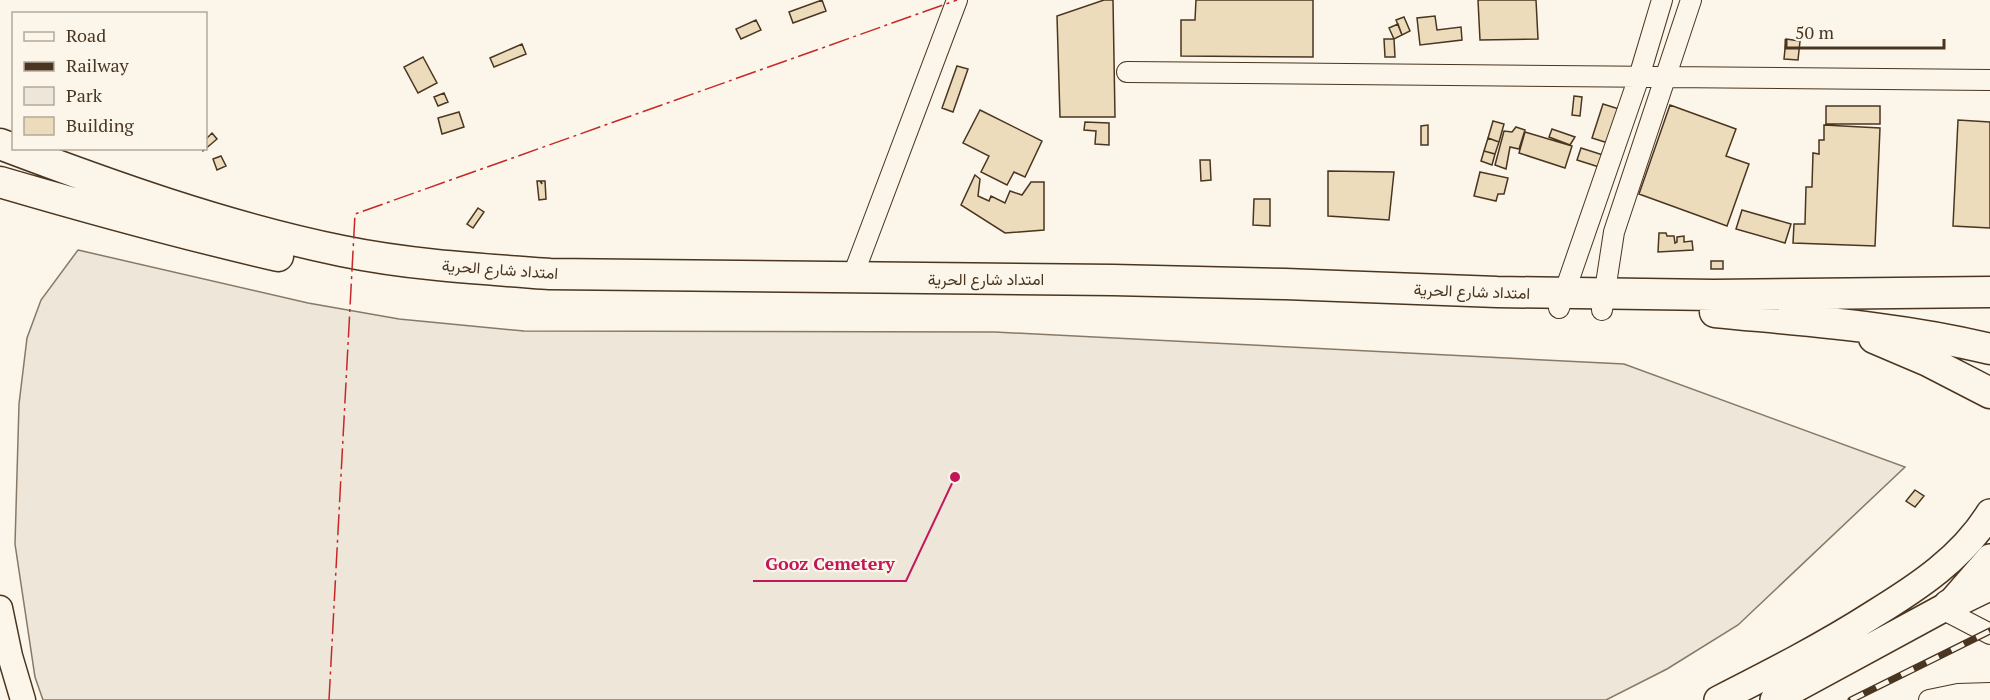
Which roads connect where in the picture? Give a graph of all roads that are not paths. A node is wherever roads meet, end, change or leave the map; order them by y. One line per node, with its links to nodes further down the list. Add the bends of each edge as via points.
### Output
1 (957, 0): 10 (street)
2 (1662, 0): 6 (street)
3 (1691, 0): 5 (street)
4 (1127, 72): 6 (street)
5 (1666, 76): 6 (street); 7 (street); 13 (street, via 1614,232)
6 (1639, 77): 12 (street)
7 (1990, 80)
8 (16, 150): 10 (main road, امتداد شارع الحرية, via 183,209 283,237 383,258 550,274)
9 (0, 182): 12 (main road, via 295,260 457,283 552,290 782,295 1114,294)
10 (852, 278): 12 (main road, امتداد شارع الحرية, via 1136,281)
11 (1990, 292): 13 (main road)
12 (1562, 301): 13 (main road)
13 (1604, 302): 14 (main road)
14 (1841, 324): 15 (main road, via 1946,338); 16 (main road)
15 (1990, 349)
16 (1990, 393)
17 (1990, 513): 25 (main road, via 1964,547 1901,598 1804,656)
18 (1990, 558): 20 (main road)
19 (1990, 585): 20 (main road)
20 (1946, 607): 22 (street); 26 (main road)
21 (0, 608): 24 (street)
22 (1990, 634)
23 (1990, 693): 27 (street)
24 (23, 700)
25 (1718, 700)
26 (1774, 700)
27 (1929, 700)

